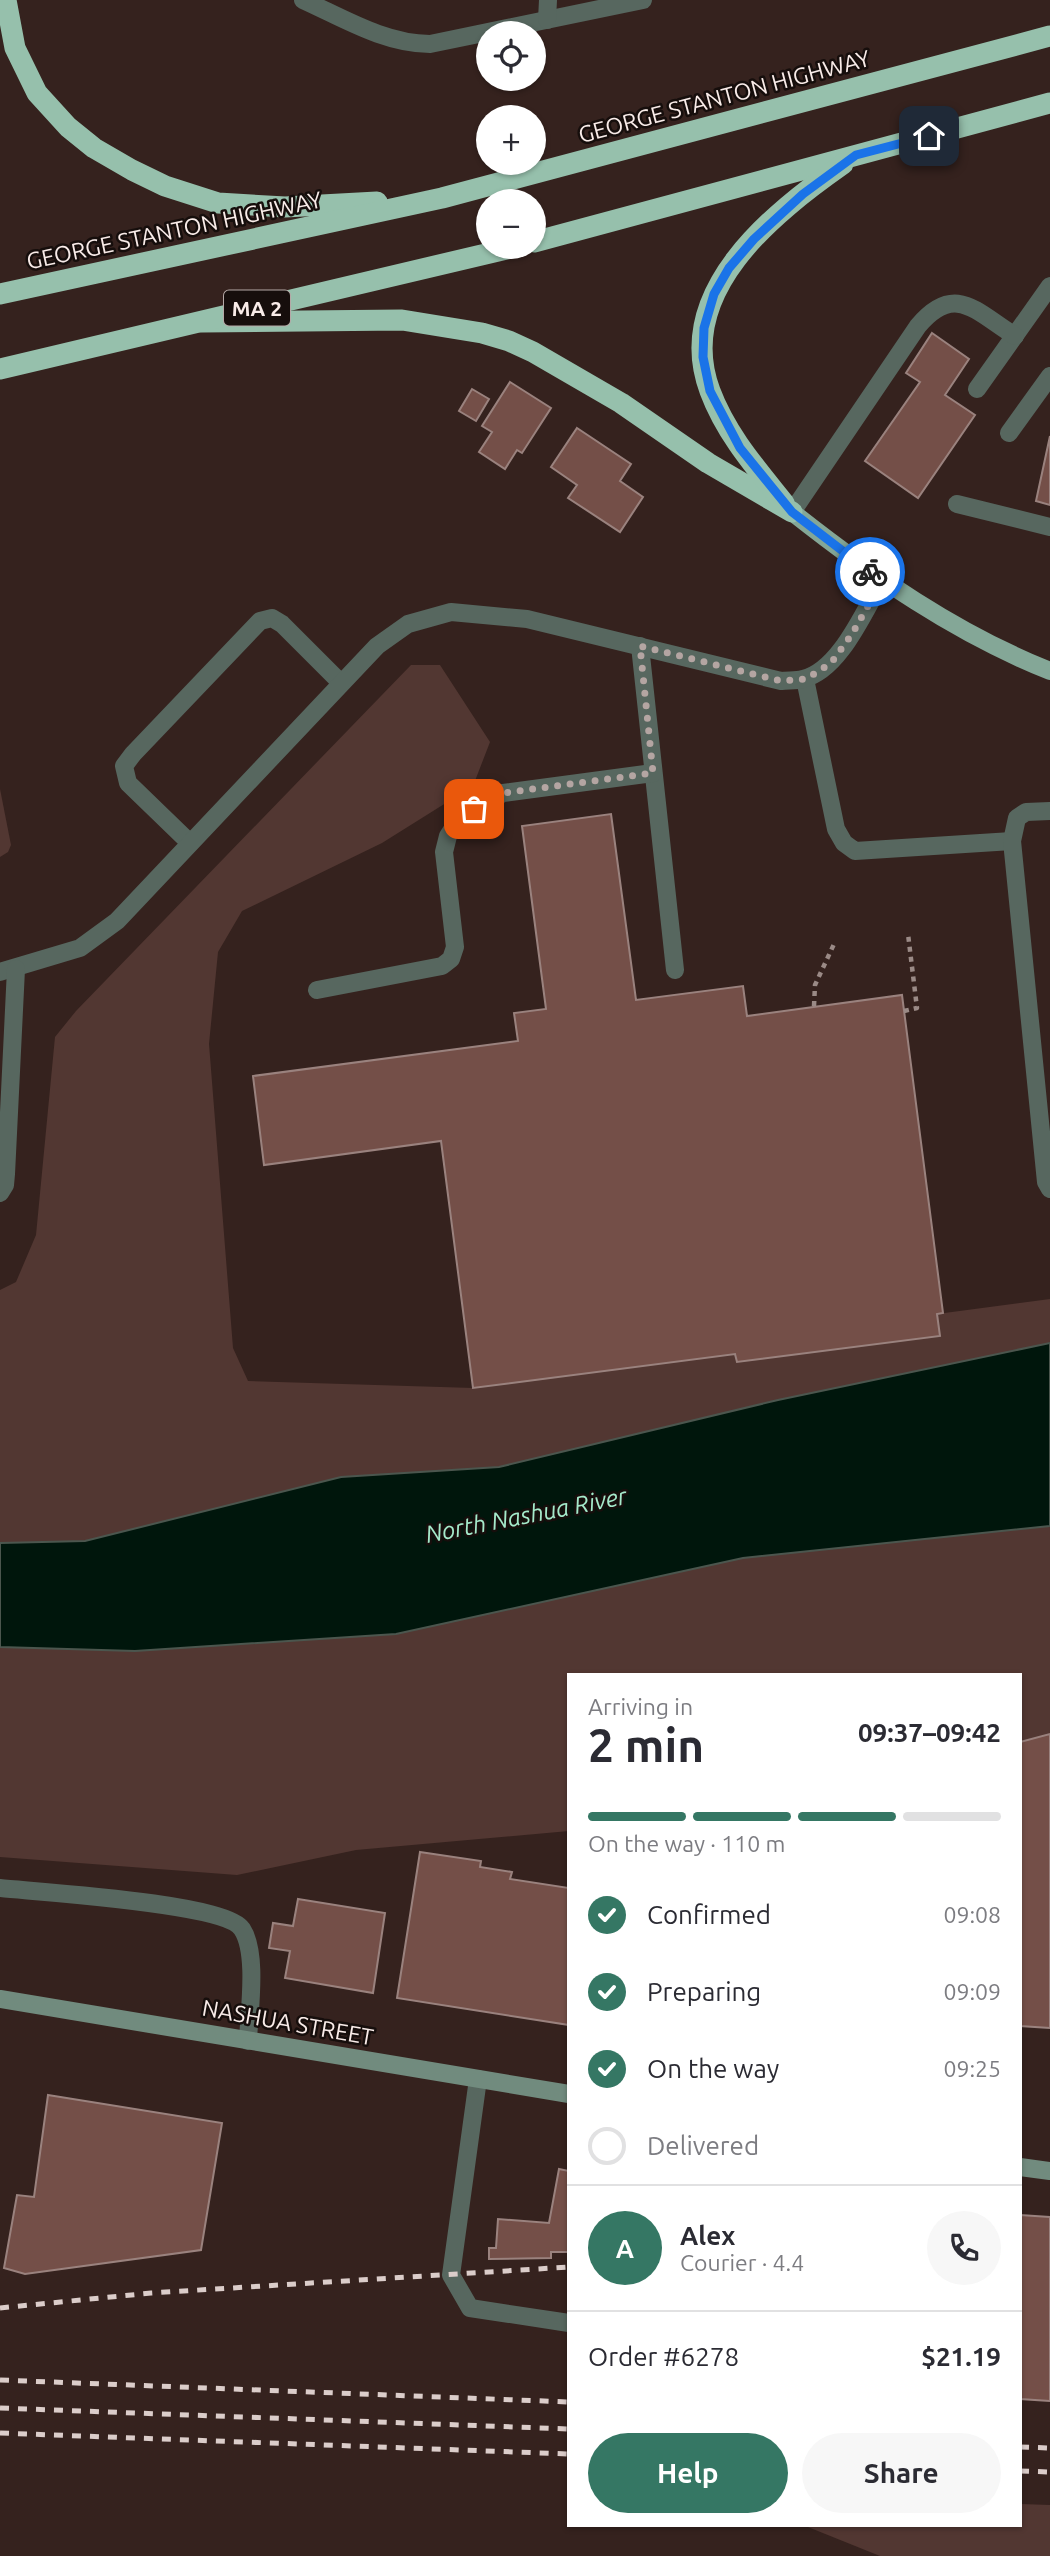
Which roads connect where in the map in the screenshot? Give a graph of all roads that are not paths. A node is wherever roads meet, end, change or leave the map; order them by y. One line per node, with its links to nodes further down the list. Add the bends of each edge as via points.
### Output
1 (6, 0): 9 (highway, via 15,48 37,93 94,148 143,176 218,203 285,207)
2 (303, 0): 5 (lane, via 388,38 416,44)
3 (548, 0): 5 (lane)
4 (643, 0): 5 (lane)
5 (547, 20)
6 (1050, 36): 9 (highway, GEORGE STANTON HIGHWAY)
7 (1050, 103): 8 (highway)
8 (856, 155): 10 (highway); 21 (highway, via 803,194 745,248 722,278 704,328 705,372 719,410 740,448)
9 (442, 198): 13 (highway, GEORGE STANTON HIGHWAY)
10 (546, 239)
11 (476, 256): 14 (highway, MA 2)
12 (1050, 286): 15 (lane)
13 (0, 295)
14 (202, 322): 16 (highway, MA 2); 21 (highway, via 402,320 509,341 621,403 708,463)
15 (1015, 336): 18 (lane); 21 (lane, via 966,306 942,304 933,310)
16 (0, 369)
17 (1050, 376): 19 (lane)
18 (978, 389)
19 (1009, 433)
20 (957, 504): 22 (lane)
21 (792, 512): 23 (main road)
22 (1050, 527)
23 (882, 581): 25 (main road, via 955,627); 26 (lane, via 831,663)
24 (640, 646): 26 (lane, via 781,681); 27 (lane, via 527,619 451,612 408,624 377,646); 28 (lane)
25 (1050, 671)
26 (806, 679): 30 (lane, via 836,829 844,843 855,851)
27 (341, 683): 31 (lane); 31 (lane, via 282,624 272,618 260,621 133,754 124,766 128,783)
28 (653, 773): 33 (lane); 34 (lane, via 503,793 474,809 457,822 443,852 455,947 451,959 442,966)
29 (1050, 811): 30 (lane, via 1026,812 1017,818)
30 (1012, 841): 35 (lane)
31 (190, 844): 32 (lane, via 117,921 80,948)
32 (8, 970): 36 (lane, via 6,1174)
33 (676, 970)
34 (317, 990)
35 (1050, 1189)
36 (0, 1193)
37 (0, 1888): 39 (lane, via 191,1909 226,1918 242,1928 250,1953)
38 (0, 1999): 39 (main road, NASHUA STREET)
39 (248, 2041): 40 (main road, NASHUA STREET)
40 (478, 2079): 41 (main road, NASHUA STREET); 44 (lane, via 451,2274 470,2308)
41 (567, 2094)
42 (1022, 2167): 43 (main road)
43 (1050, 2171)
44 (567, 2323)

